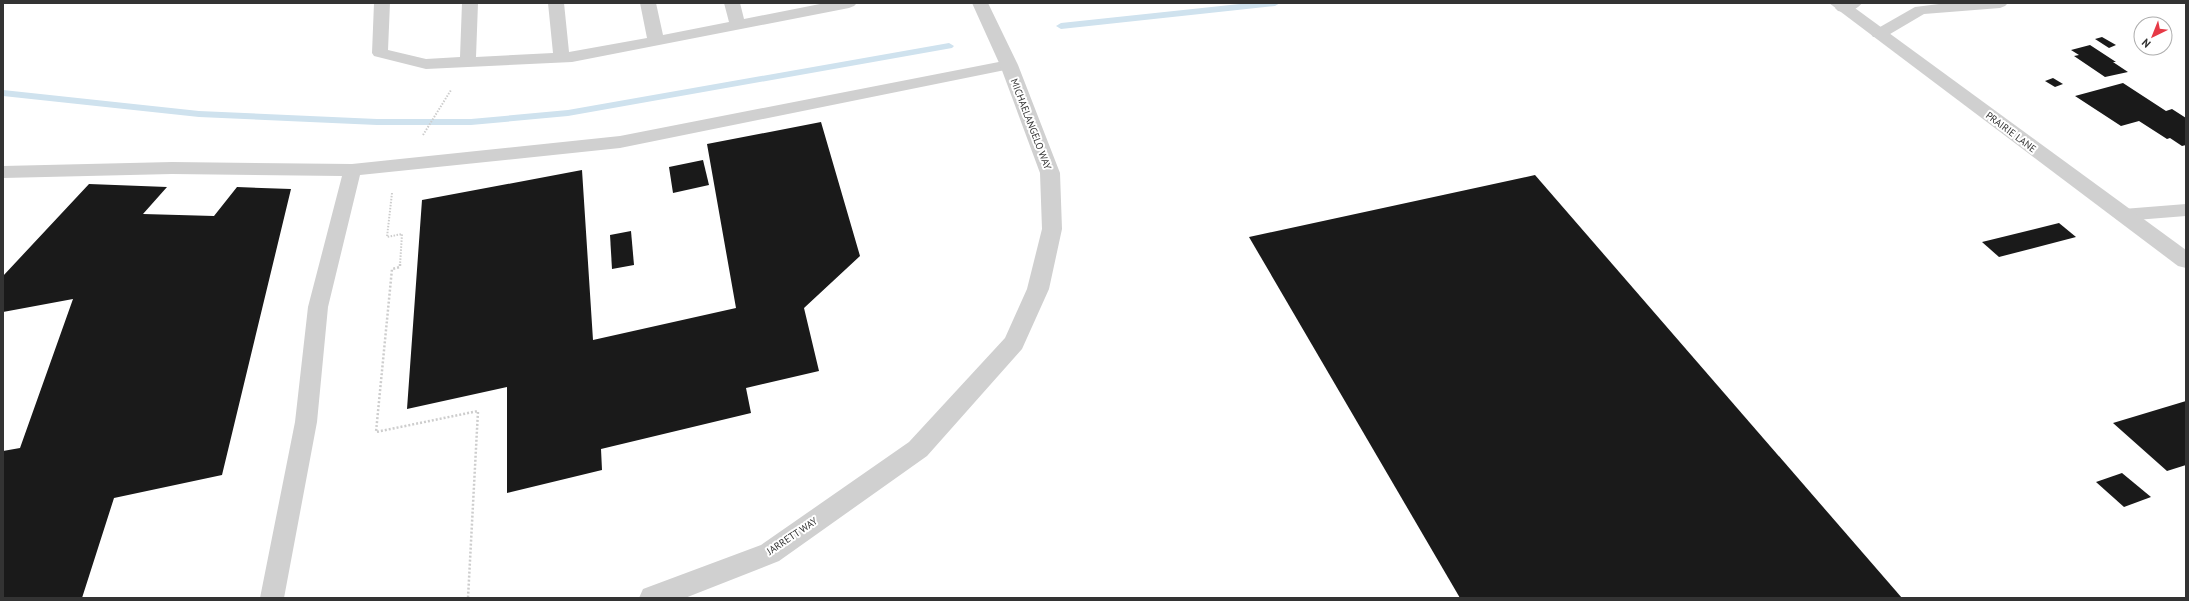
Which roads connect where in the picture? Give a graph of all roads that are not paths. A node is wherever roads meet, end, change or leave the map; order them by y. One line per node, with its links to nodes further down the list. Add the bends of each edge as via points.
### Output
1 (382, 3): 14 (lane, via 380,53 426,64)
2 (470, 3): 14 (lane)
3 (556, 3): 13 (lane)
4 (648, 3): 12 (lane)
5 (732, 3): 10 (lane)
6 (980, 3): 15 (street, MICHAELANGELO WAY)
7 (2000, 3): 11 (lane, via 1920,10)
8 (840, 4): 10 (lane)
9 (1844, 5): 11 (street, PRAIRIE LANE)
10 (738, 25): 12 (lane)
11 (1879, 34): 19 (street, PRAIRIE LANE)
12 (656, 41): 13 (lane)
13 (562, 58): 14 (lane)
14 (468, 62)
15 (1008, 65): 16 (lane, via 620,142); 21 (street, MICHAELANGELO WAY, via 1050,173 1052,229 1038,289 1014,343)
16 (352, 170): 17 (lane, via 172,168); 22 (lane, via 318,307 306,422)
17 (3, 172)
18 (2186, 210): 19 (lane)
19 (2124, 215): 20 (street, PRAIRIE LANE)
20 (2186, 261)
21 (918, 449): 23 (street, JARRETT WAY, via 770,553)
22 (272, 598)
23 (653, 598)

